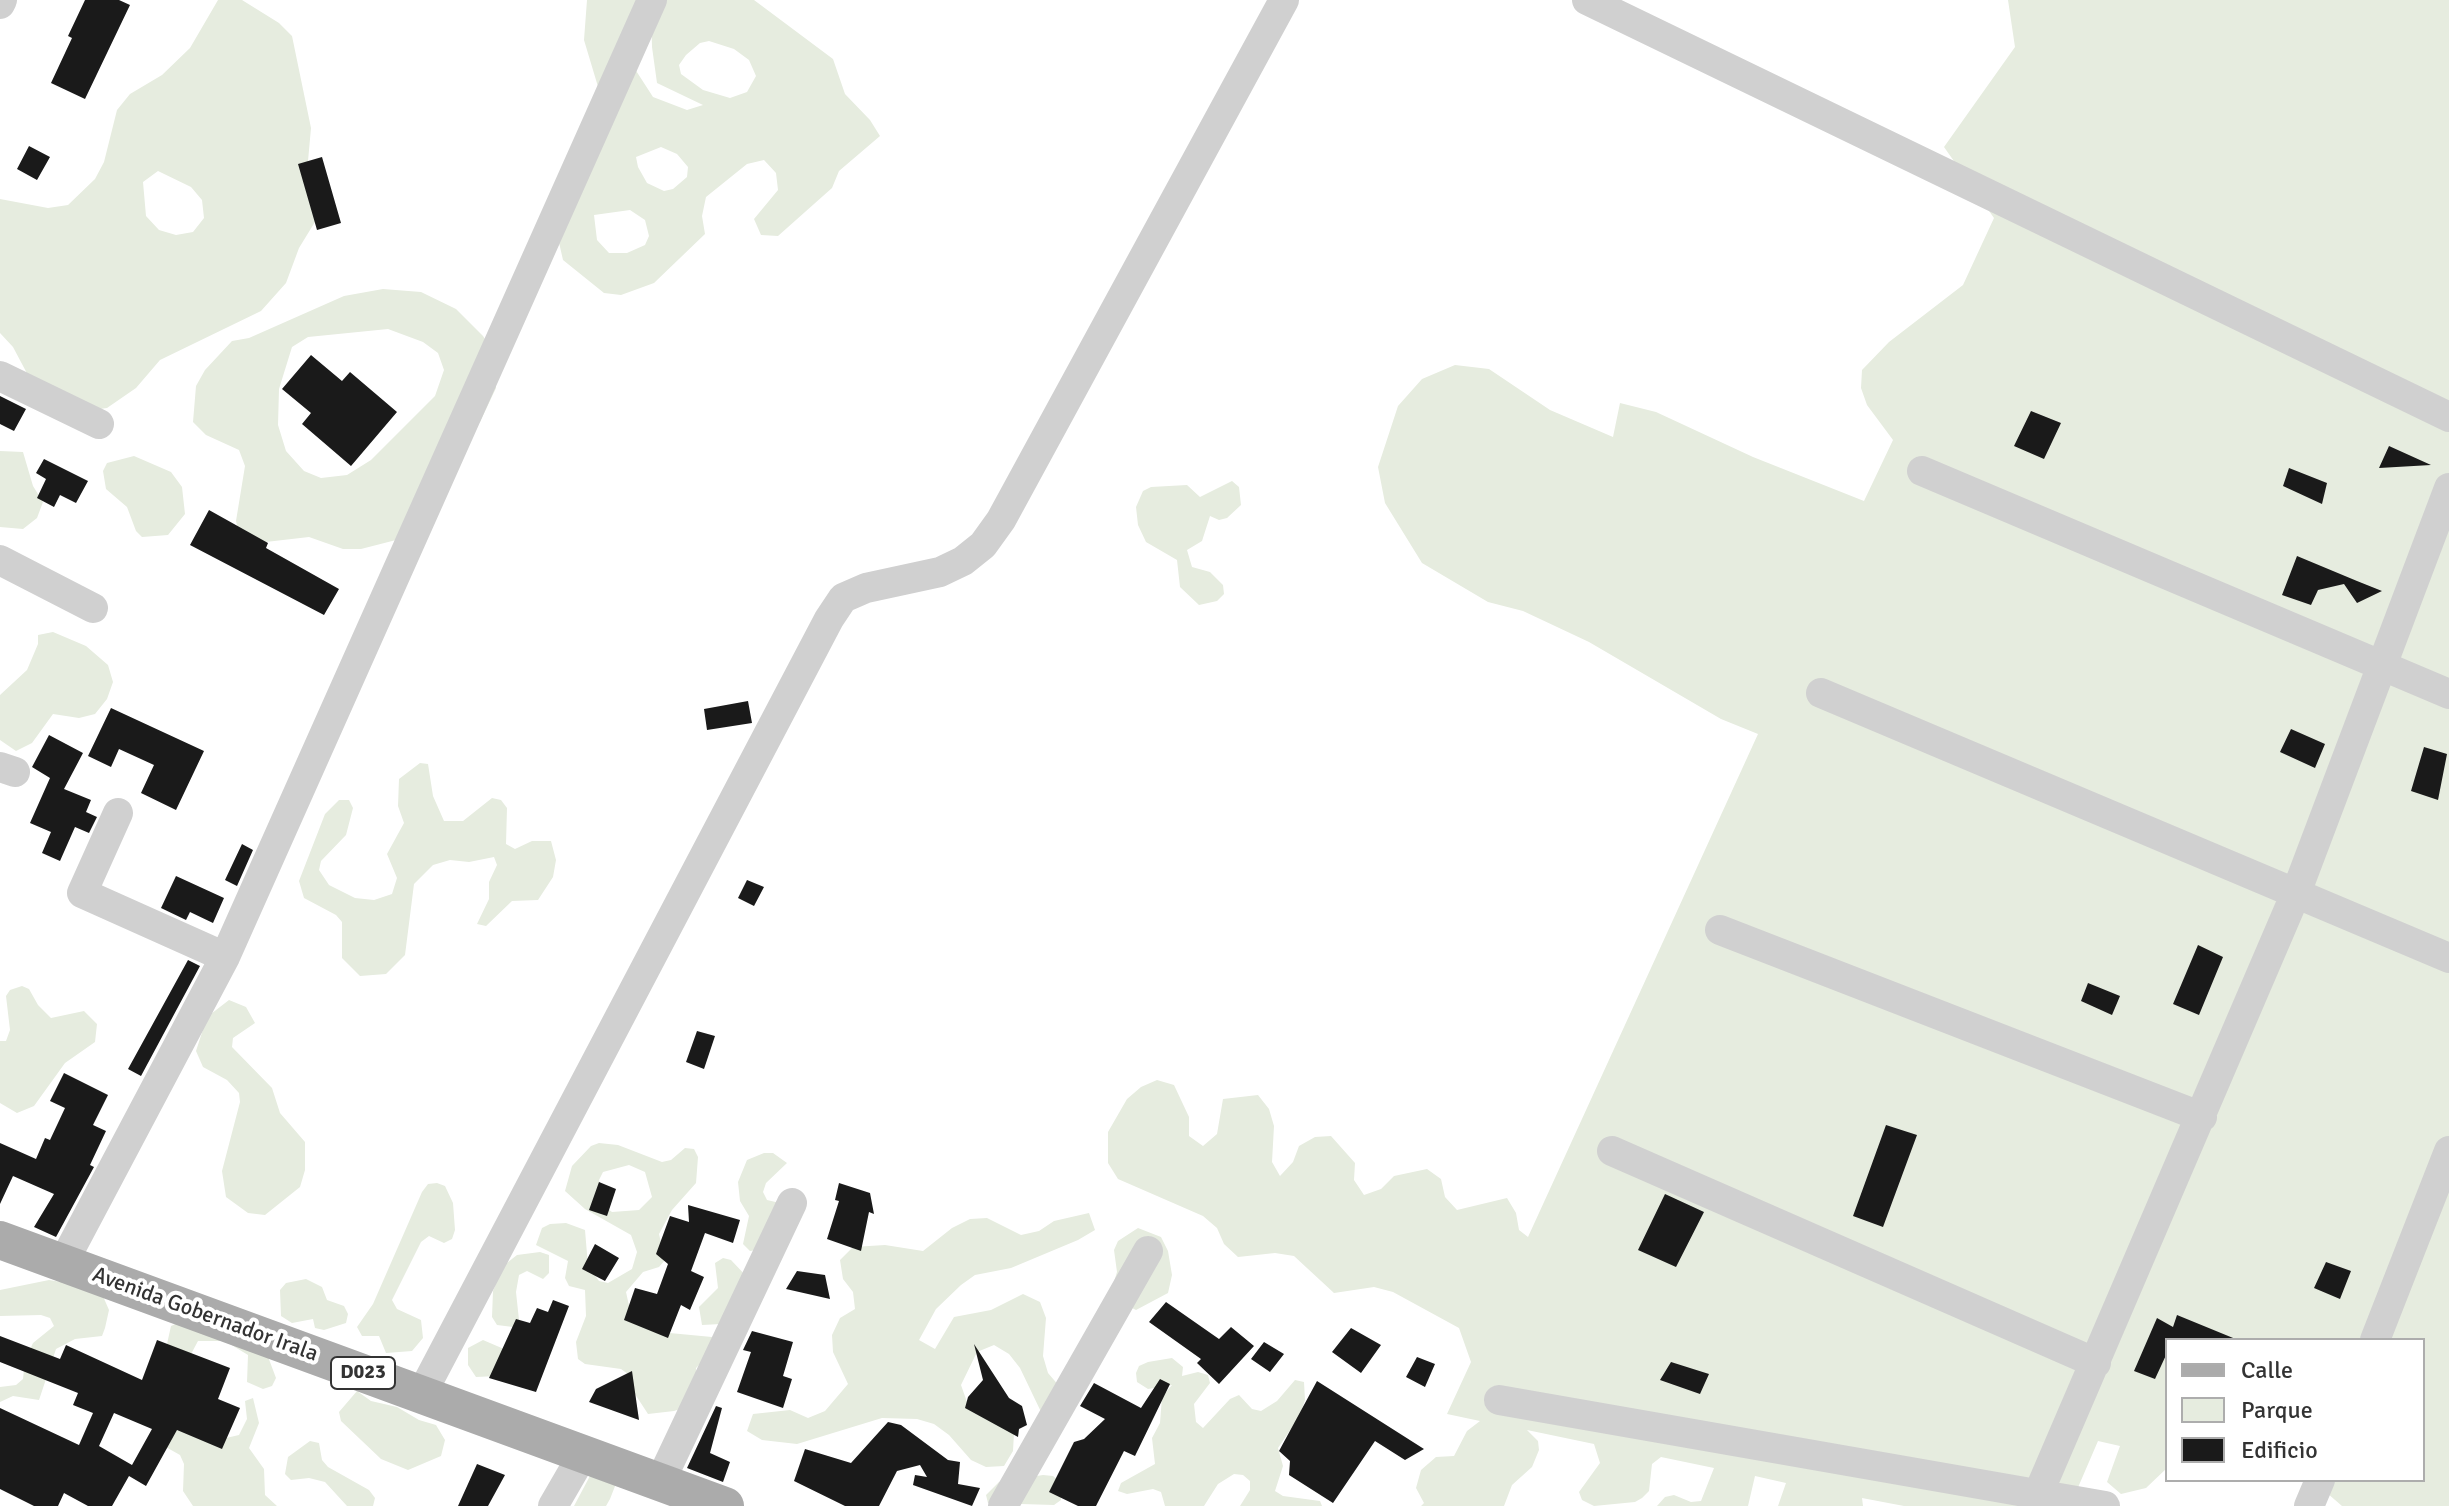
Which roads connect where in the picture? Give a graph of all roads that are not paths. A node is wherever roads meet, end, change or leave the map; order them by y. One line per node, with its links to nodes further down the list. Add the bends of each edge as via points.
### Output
1 (652, 0): 17 (street)
2 (1284, 0): 28 (street, via 983,545 940,572 843,598 829,619)
3 (1587, 0): 5 (street)
4 (0, 376): 6 (street)
5 (2449, 417)
6 (99, 424)
7 (1922, 471): 11 (street)
8 (2449, 488): 11 (street)
9 (0, 560): 10 (street)
10 (93, 608)
11 (2383, 666): 13 (street); 15 (street)
12 (1821, 693): 15 (street)
13 (2449, 694)
14 (118, 813): 17 (street, via 82,893)
15 (2296, 893): 18 (street); 19 (street)
16 (1720, 930): 19 (street)
17 (225, 957): 25 (street)
18 (2449, 958)
19 (2202, 1117): 27 (street)
20 (1612, 1151): 27 (street)
21 (2449, 1151): 26 (street)
22 (792, 1203): 31 (street)
23 (0, 1240): 25 (main road, Avenida Gobernador Irala / D023)
24 (1148, 1251): 36 (street)
25 (63, 1263): 28 (main road, Avenida Gobernador Irala / D023)
26 (2376, 1338)
27 (2096, 1363): 33 (street)
28 (421, 1395): 30 (main road, Avenida Gobernador Irala / D023)
29 (1499, 1400): 33 (street)
30 (582, 1456): 31 (main road, Avenida Gobernador Irala / D023); 34 (street)
31 (660, 1482): 35 (main road, Avenida Gobernador Irala / D023)
32 (2319, 1482): 38 (street)
33 (2036, 1500): 37 (street)
34 (553, 1506)
35 (725, 1506)
36 (1003, 1506)
37 (2105, 1506)
38 (2309, 1506)

